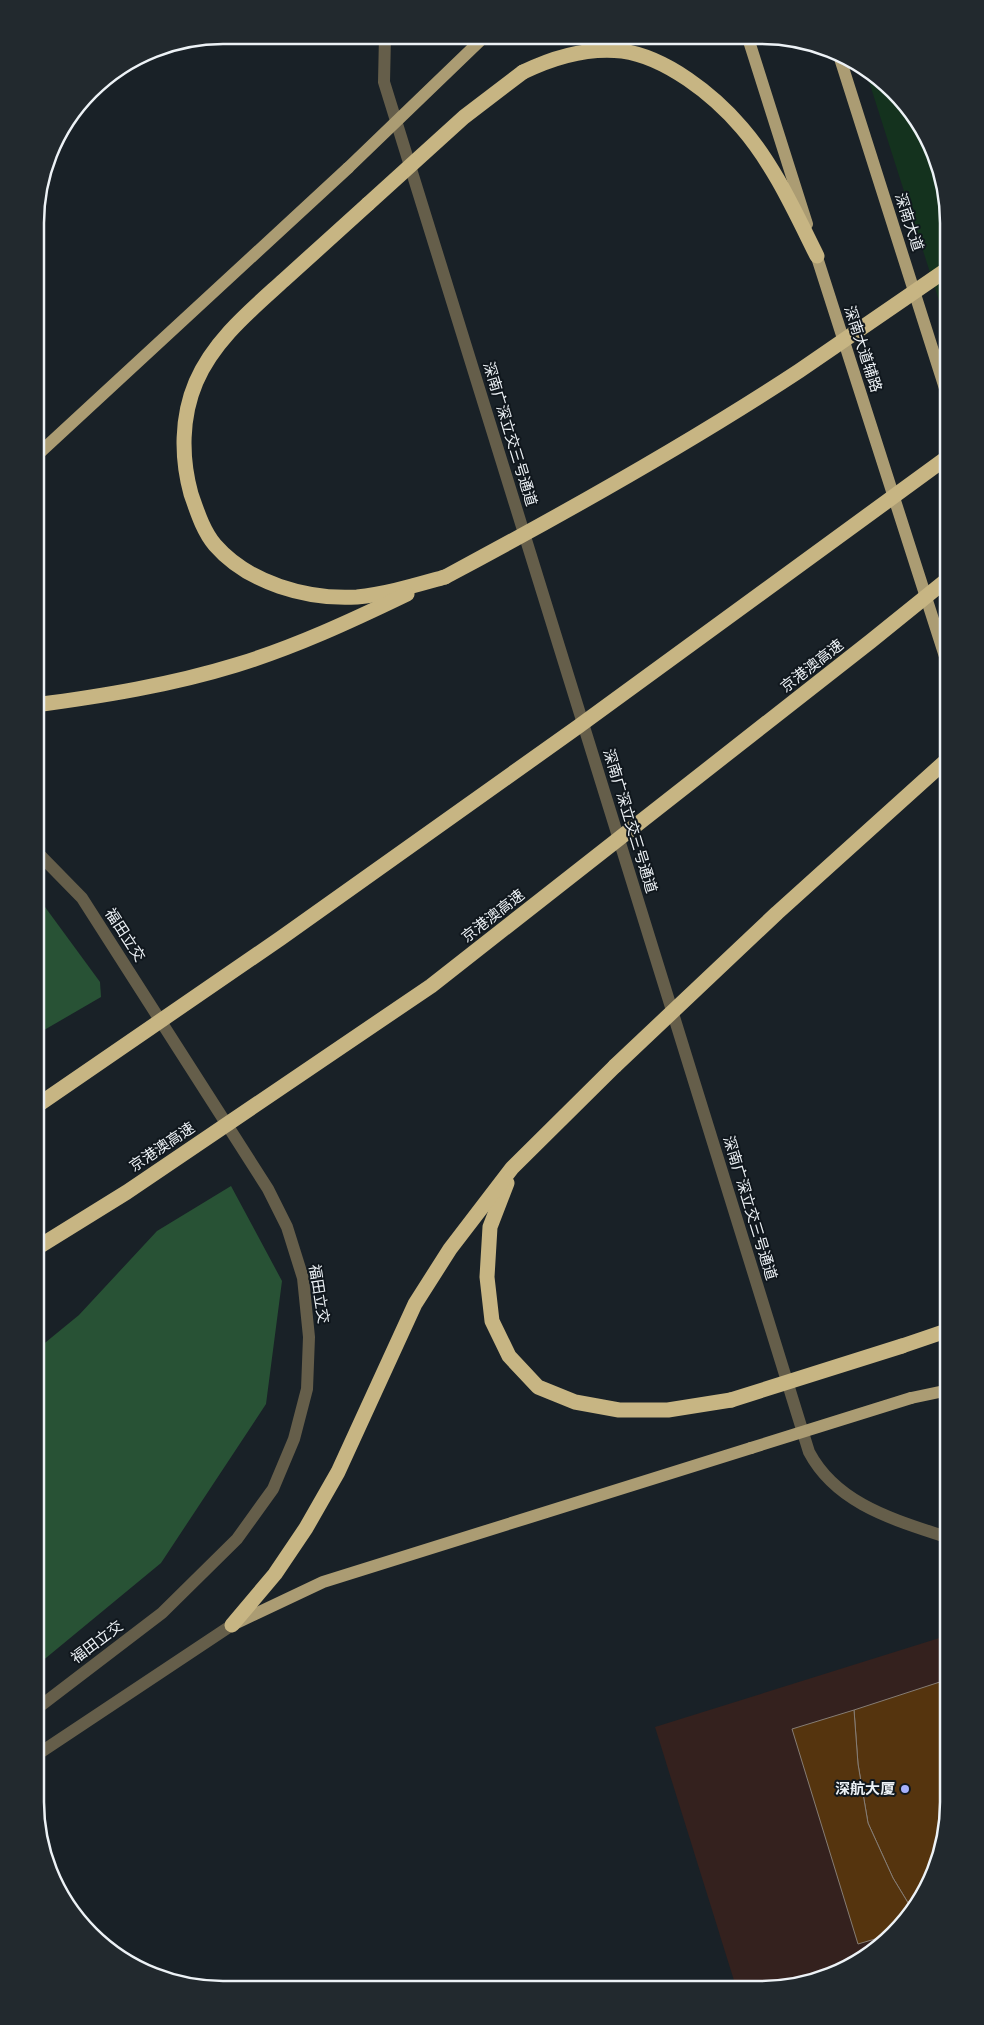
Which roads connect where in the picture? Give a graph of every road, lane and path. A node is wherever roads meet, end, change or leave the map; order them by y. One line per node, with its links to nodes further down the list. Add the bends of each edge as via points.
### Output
1 (385, 44): 21 (street, 深南广深立交三号通道, via 384,82 809,1452 816,1466 830,1481 865,1507)
2 (477, 44): 8 (main road, bridge, via 348,168)
3 (750, 44): 5 (main road, 深南大道辅路)
4 (841, 63): 7 (main road, 深南大道)
5 (817, 256): 10 (highway, bridge, via 766,160 742,128 713,98 680,74 652,60 623,52 597,51 548,60 523,72 464,117 246,315 216,348 196,382 187,413 183,446 188,481 198,515 215,544 237,564 263,579 289,590 356,597 395,591); 12 (main road, 深南大道辅路)
6 (940, 274): 10 (highway, bridge, via 798,371 712,424 559,516)
7 (940, 372)
8 (44, 449)
9 (940, 463): 16 (highway, bridge, via 289,933)
10 (445, 576): 13 (highway, via 334,629 236,665 160,685)
11 (940, 585): 18 (highway, 京港澳高速, bridge, via 431,986 127,1192)
12 (940, 641)
13 (44, 704)
14 (940, 766): 17 (highway, bridge, via 777,913)
15 (44, 859): 23 (street, 福田立交, via 82,898 268,1189 288,1227 303,1278 309,1337 307,1389 294,1439 273,1489 237,1539 162,1613)
16 (44, 1101)
17 (512, 1168): 19 (highway, bridge, via 490,1227 487,1277 492,1321 508,1356 538,1388 575,1402 619,1410 668,1410 731,1400); 22 (highway, via 450,1249 415,1304 338,1472 306,1528 275,1574)
18 (44, 1243)
19 (940, 1333)
20 (940, 1392): 22 (main road, bridge, via 911,1398 323,1582)
21 (940, 1535)
22 (232, 1626): 24 (street)
23 (44, 1703)
24 (44, 1750)

